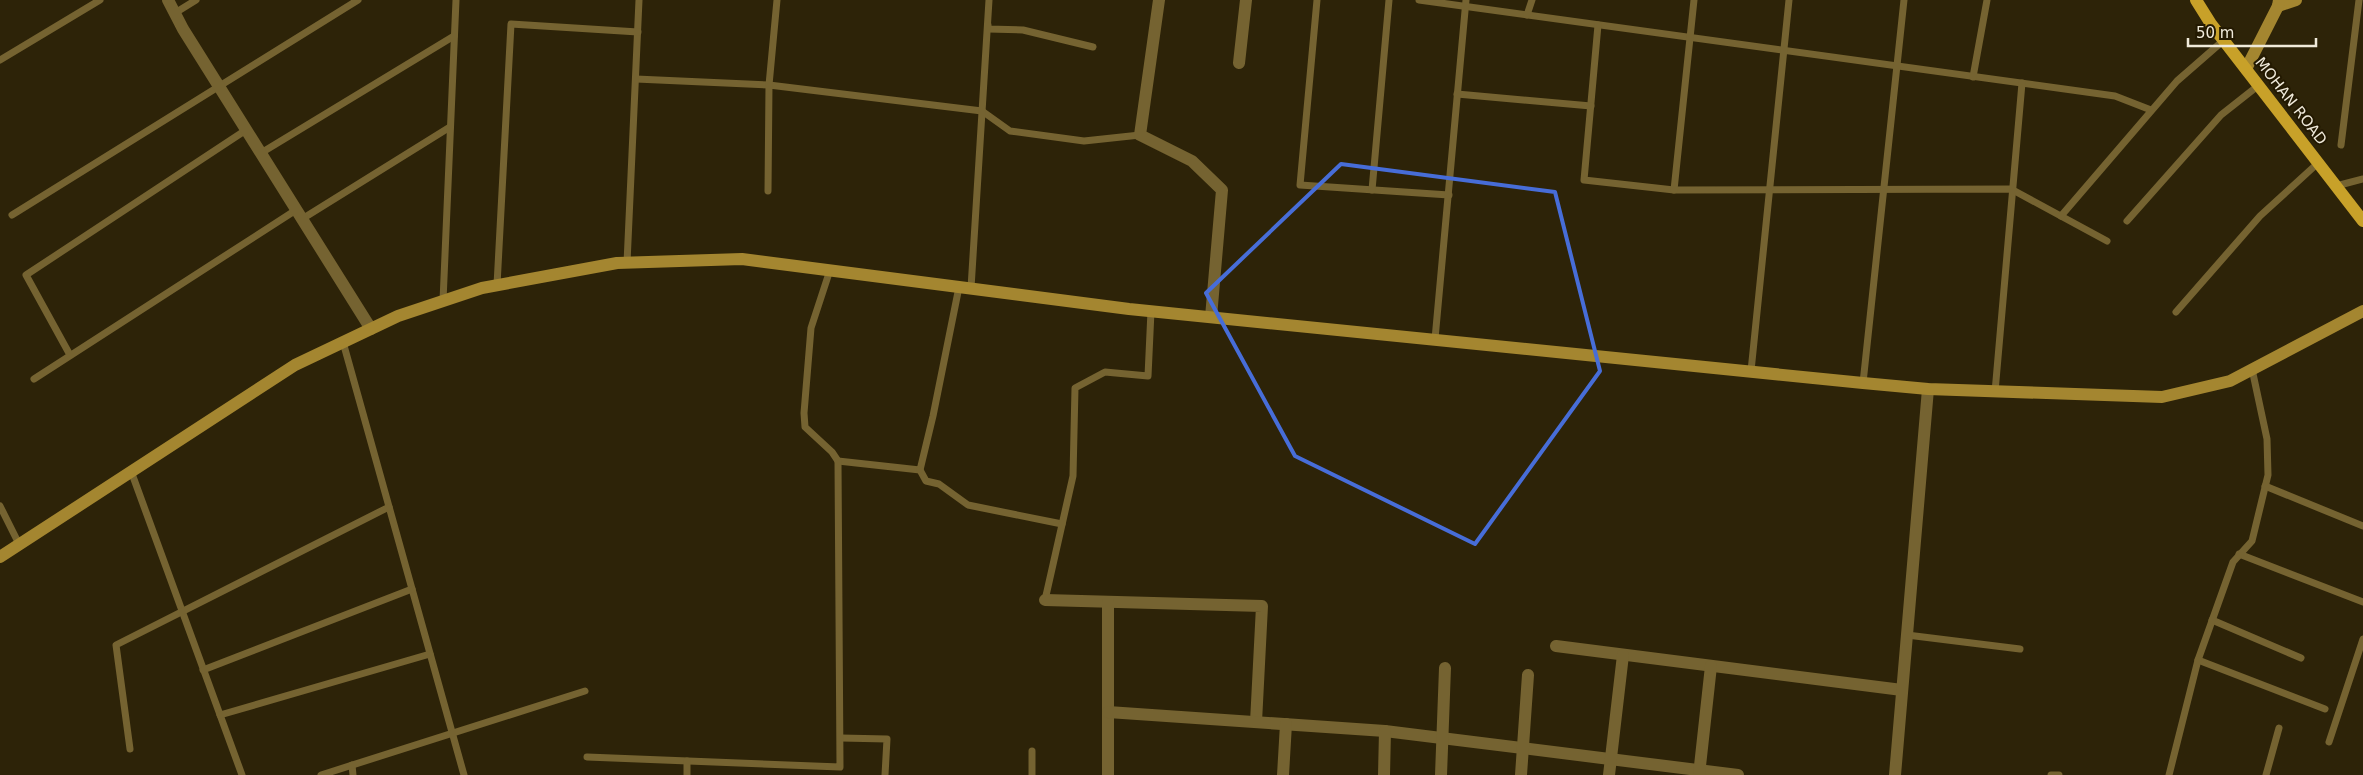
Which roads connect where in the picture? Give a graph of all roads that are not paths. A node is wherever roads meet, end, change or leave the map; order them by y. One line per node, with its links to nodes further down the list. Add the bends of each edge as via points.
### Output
1 (100, 0): 36 (lane)
2 (168, 0): 24 (street)
3 (196, 0): 24 (lane)
4 (358, 0): 44 (lane)
5 (456, 0): 30 (lane)
6 (639, 0): 28 (lane)
7 (777, 0): 45 (lane)
8 (989, 0): 26 (lane)
9 (1159, 0): 52 (street)
10 (1246, 0): 37 (street)
11 (1317, 0): 61 (lane, via 1300,185)
12 (1389, 0): 61 (lane)
13 (1419, 0): 22 (lane)
14 (1532, 0): 25 (lane)
15 (1694, 0): 32 (lane)
16 (1789, 0): 35 (lane)
17 (1904, 0): 38 (lane)
18 (1987, 0): 40 (lane)
19 (2196, 0): 33 (main road, MOHAN ROAD)
20 (2296, 0): 23 (street)
21 (2359, 0): 31 (lane)
22 (1466, 3): 25 (lane); 46 (lane)
23 (2278, 3): 39 (street)
24 (175, 13): 44 (street)
25 (1527, 15): 27 (lane)
26 (988, 22): 34 (lane, via 988,29 1023,30); 49 (lane)
27 (1598, 25): 32 (lane); 47 (lane)
28 (638, 32): 41 (lane); 73 (lane, via 511,24)
29 (2363, 34): 31 (lane)
30 (454, 36): 50 (lane); 54 (lane)
31 (2354, 36): 53 (lane)
32 (1690, 38): 35 (lane); 62 (lane)
33 (2224, 40): 39 (main road, MOHAN ROAD); 48 (lane, via 2177,80)
34 (1093, 47)
35 (1784, 50): 38 (lane); 59 (lane)
36 (0, 60)
37 (1238, 63)
38 (1896, 66): 40 (lane); 60 (lane)
39 (2246, 69): 43 (main road, MOHAN ROAD)
40 (1973, 76): 42 (lane)
41 (636, 79): 45 (lane); 71 (lane)
42 (2022, 83): 48 (lane, via 2115,96); 58 (lane)
43 (2258, 85): 55 (main road, MOHAN ROAD); 68 (lane, via 2221,115)
44 (218, 86): 51 (street); 66 (lane)
45 (769, 86): 49 (lane); 63 (lane)
46 (1457, 94): 47 (lane); 64 (lane)
47 (1591, 106): 62 (lane, via 1584,180)
48 (2151, 110): 67 (lane)
49 (982, 112): 52 (lane, via 1010,131 1084,141); 74 (lane)
50 (450, 128): 65 (lane); 75 (lane)
51 (246, 130): 54 (street); 83 (lane, via 26,274)
52 (1140, 135): 79 (street, via 1192,161 1222,190)
53 (2340, 145)
54 (261, 153): 65 (street)
55 (2318, 162): 57 (main road, MOHAN ROAD); 78 (lane, via 2260,216)
56 (2363, 179): 57 (lane)
57 (2336, 186): 69 (main road, MOHAN ROAD)
58 (2011, 188): 60 (lane); 67 (lane); 89 (lane)
59 (1769, 189): 60 (lane); 62 (lane); 85 (lane)
60 (1883, 189): 87 (lane)
61 (1372, 190): 64 (lane)
62 (1674, 190)
63 (768, 191)
64 (1448, 195): 81 (lane)
65 (299, 214): 80 (street); 83 (lane)
66 (12, 215)
67 (2061, 216): 70 (lane)
68 (2127, 221)
69 (2363, 221)
70 (2107, 241)
71 (627, 263): 72 (street, via 742,259); 73 (street)
72 (830, 270): 74 (street); 90 (lane, via 810,328 804,413 805,427)
73 (498, 285): 75 (street)
74 (965, 288): 76 (street); 91 (lane)
75 (443, 301): 80 (street)
76 (1152, 311): 79 (street); 96 (lane, via 1148,376 1105,372 1075,388 1073,476)
77 (2363, 311): 84 (street)
78 (2176, 312)
79 (1211, 317): 81 (street)
80 (371, 329): 82 (street)
81 (1435, 339): 85 (street)
82 (343, 342): 92 (street, via 295,365); 95 (lane)
83 (70, 355): 86 (lane)
84 (2252, 369): 89 (street, via 2230,381 2162,397); 93 (lane, via 2267,439 2268,475)
85 (1750, 371): 87 (street)
86 (34, 379)
87 (1863, 383): 88 (street)
88 (1928, 389): 89 (street); 107 (street)
89 (1994, 392)
90 (838, 461): 91 (lane); 129 (lane)
91 (920, 470): 96 (lane, via 926,481 939,484 968,505)
92 (131, 471): 98 (street); 105 (lane)
93 (2265, 486): 97 (lane); 99 (lane, via 2252,541)
94 (0, 506): 98 (lane)
95 (389, 507): 101 (lane); 105 (lane)
96 (1062, 524): 102 (lane)
97 (2363, 526)
98 (19, 544): 100 (street)
99 (2239, 554): 104 (lane); 106 (lane, via 2232,562)
100 (0, 557)
101 (412, 589): 111 (lane); 117 (lane)
102 (1045, 600): 103 (street)
103 (1108, 602): 122 (street); 124 (street, via 1262,606)
104 (2363, 602)
105 (182, 611): 117 (lane); 133 (lane, via 116,645)
106 (2212, 620): 113 (lane); 114 (lane)
107 (1907, 635): 110 (lane); 119 (street)
108 (2363, 639): 131 (lane)
109 (1556, 646): 112 (street)
110 (2020, 649)
111 (430, 654): 123 (lane); 128 (lane)
112 (1623, 655): 115 (street); 136 (street)
113 (2300, 658)
114 (2198, 660): 121 (lane); 159 (lane)
115 (1711, 666): 119 (street); 140 (street)
116 (1445, 668): 130 (street)
117 (203, 670): 123 (lane)
118 (1528, 675): 132 (street)
119 (1902, 690): 156 (street)
120 (585, 691): 128 (lane)
121 (2325, 709)
122 (1108, 712): 124 (street); 149 (street)
123 (220, 715): 141 (lane)
124 (1256, 722): 125 (street)
125 (1286, 724): 127 (street); 150 (street)
126 (2280, 728): 160 (lane)
127 (1385, 731): 130 (street); 151 (street)
128 (452, 732): 138 (lane); 144 (lane)
129 (840, 738): 139 (lane, via 840,767); 147 (lane, via 887,739)
130 (1442, 738): 132 (street); 152 (street)
131 (2328, 742)
132 (1523, 748): 136 (street); 153 (street)
133 (130, 750)
134 (1032, 751): 148 (lane)
135 (587, 757): 137 (lane)
136 (1611, 759): 140 (street); 154 (street)
137 (687, 761): 139 (lane); 145 (lane)
138 (352, 765): 142 (lane); 143 (lane)
139 (795, 766): 146 (lane)
140 (1700, 773): 155 (street)
141 (242, 775)
142 (321, 775)
143 (353, 775)
144 (464, 775)
145 (686, 775)
146 (794, 775)
147 (885, 775)
148 (1032, 775)
149 (1108, 775)
150 (1283, 775)
151 (1384, 775)
152 (1441, 775)
153 (1521, 775)
154 (1609, 775)
155 (1738, 775)
156 (1895, 775)
157 (2051, 775): 158 (lane)
158 (2059, 775)
159 (2169, 775)
160 (2266, 775)

